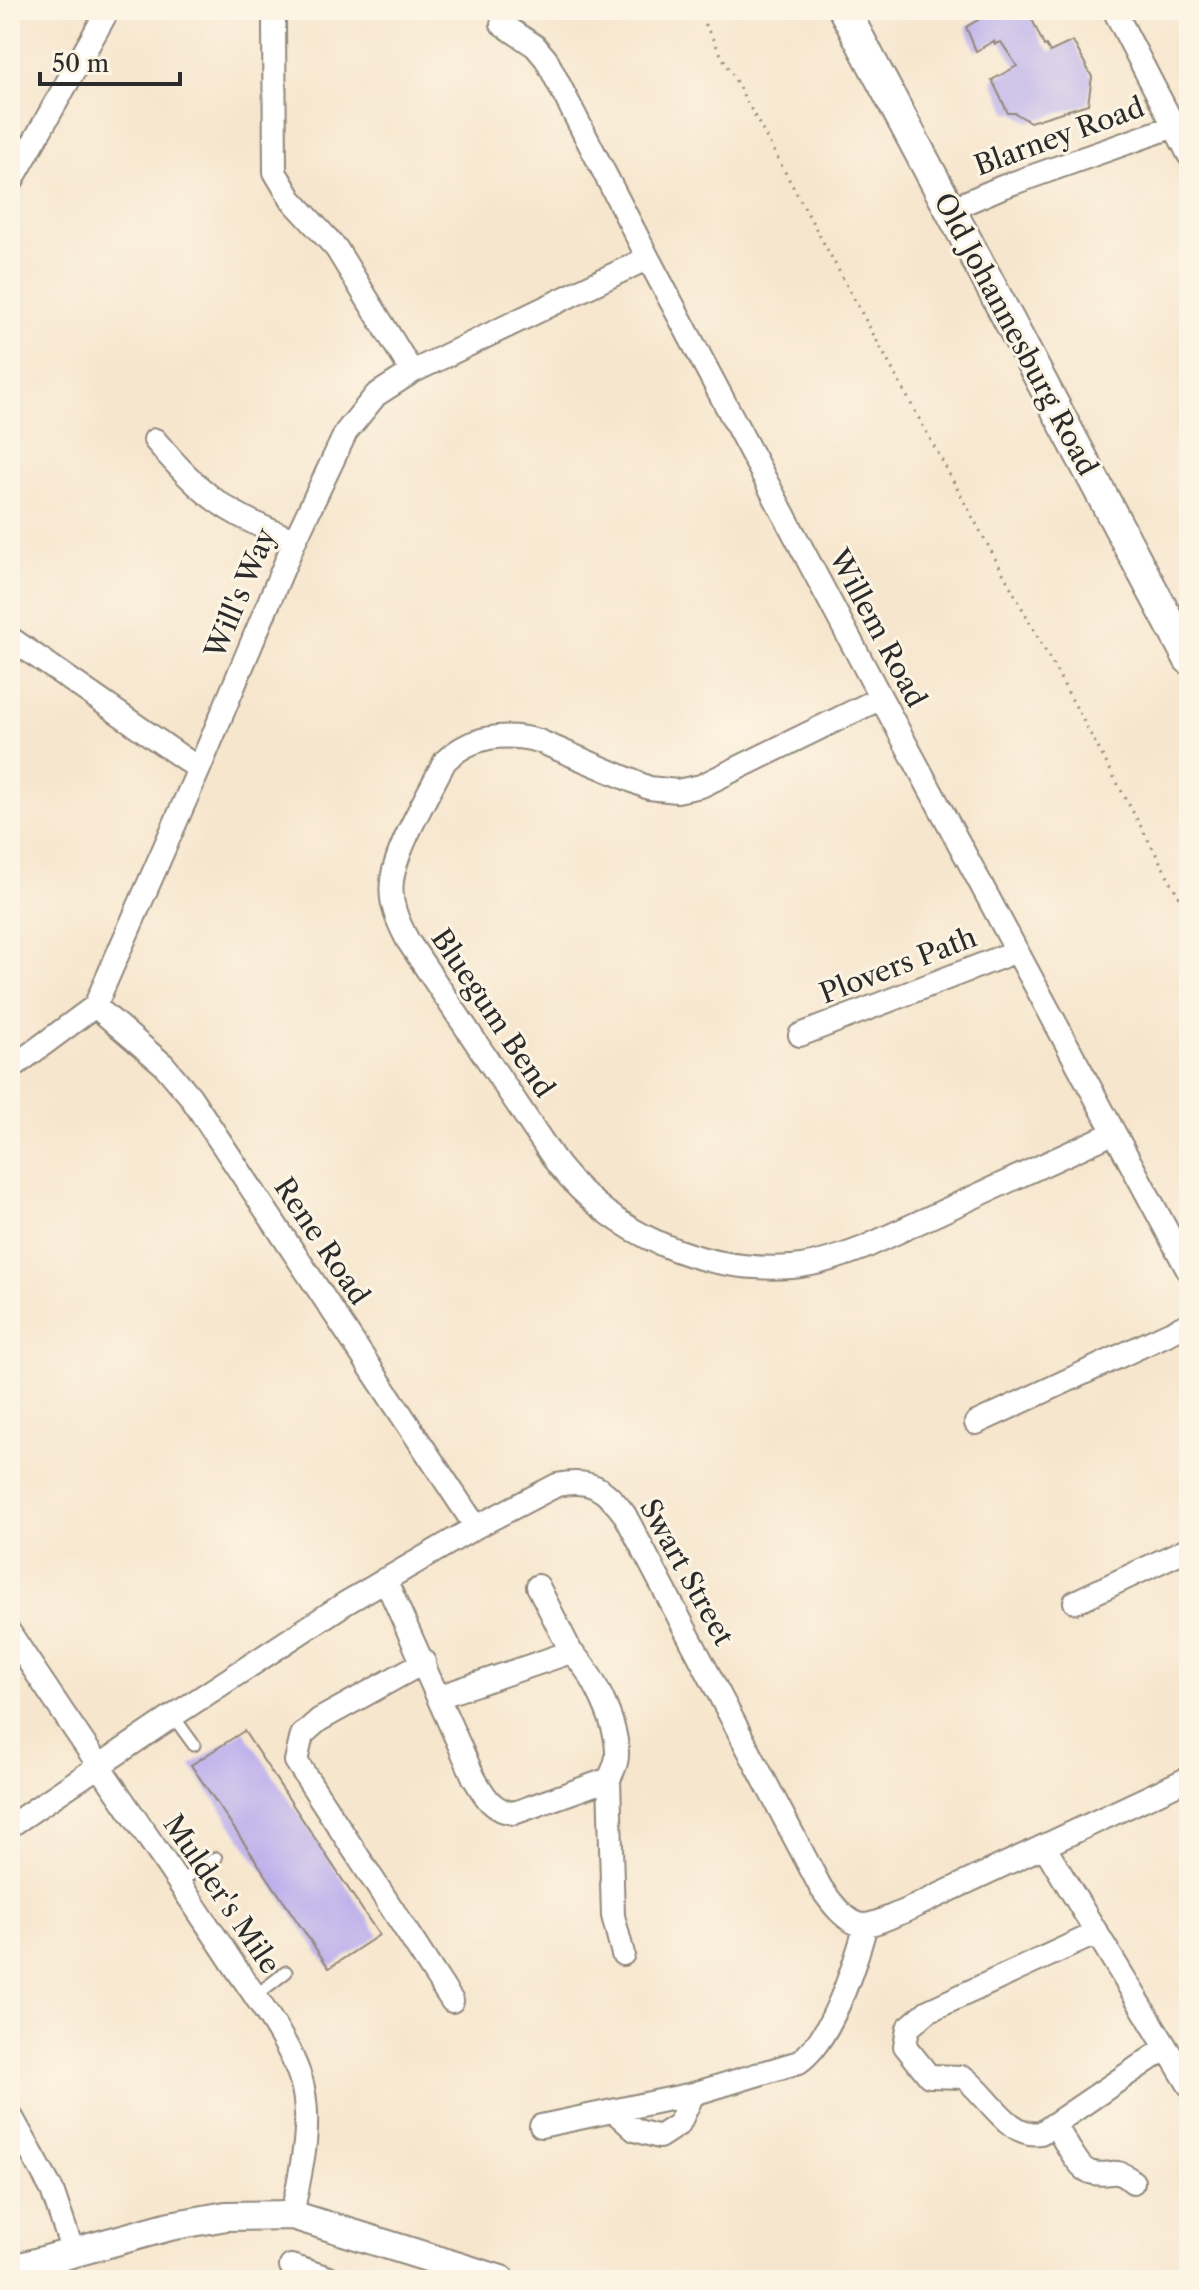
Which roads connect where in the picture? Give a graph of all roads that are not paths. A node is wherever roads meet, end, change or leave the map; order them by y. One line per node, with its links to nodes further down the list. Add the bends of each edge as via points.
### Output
1 (108, 10): 9 (street)
2 (844, 10): 11 (main road, Old Johannesburg Road)
3 (1114, 10): 6 (street)
4 (274, 22): 13 (street, via 278,178 336,248)
5 (502, 24): 12 (street, Willem Road, via 546,59)
6 (1181, 123): 8 (street); 11 (street, Blarney Road)
7 (10, 142): 9 (street)
8 (1189, 155)
9 (22, 163): 10 (street)
10 (10, 184)
11 (951, 209): 17 (main road, Old Johannesburg Road)
12 (648, 258): 13 (street, Will's Way); 18 (street, Willem Road)
13 (412, 372): 15 (street, Will's Way, via 376,395 346,432)
14 (155, 440): 15 (street, via 213,500)
15 (295, 540): 19 (street, Will's Way)
16 (10, 638): 19 (street)
17 (1189, 659)
18 (881, 698): 20 (street, Willem Road); 24 (street, Bluegum Bend, via 701,786 677,791 649,788 521,736 475,741 453,752 399,856 392,880 397,918 408,941 575,1186 624,1224 703,1260 793,1267 830,1260)
19 (199, 769): 21 (street, Will's Way)
20 (1017, 951): 22 (street, Plovers Path); 24 (street, Willem Road)
21 (95, 1006): 23 (street, Will's Way); 28 (street, Rene Road, via 164,1065 190,1096)
22 (800, 1035)
23 (10, 1069)
24 (1113, 1133): 25 (street, Willem Road)
25 (1189, 1272)
26 (1189, 1324): 27 (street)
27 (976, 1423)
28 (476, 1527): 30 (street, Swart Street); 46 (street, Swart Street, via 557,1485 578,1481 620,1507 821,1888 847,1917)
29 (1189, 1548): 32 (street)
30 (385, 1579): 35 (street); 37 (street, Swart Street)
31 (538, 1586): 34 (street)
32 (1075, 1602)
33 (10, 1633): 39 (street, Mulder's Mile)
34 (571, 1652): 36 (street); 41 (street, via 587,1669 616,1736 617,1760)
35 (424, 1662): 36 (street); 51 (street, via 319,1720 302,1735 296,1761)
36 (438, 1697): 41 (street, via 474,1778 501,1812 514,1813)
37 (173, 1716): 38 (lane); 39 (street, Swart Street)
38 (194, 1745)
39 (98, 1767): 42 (street, Swart Street); 45 (street, Mulder's Mile)
40 (1189, 1778): 43 (street)
41 (609, 1779): 48 (street, via 613,1916)
42 (10, 1826)
43 (1044, 1846): 46 (street); 47 (street)
44 (216, 1858): 45 (lane)
45 (179, 1882): 50 (street, Mulder's Mile)
46 (866, 1925): 54 (street, via 842,1994 812,2052 799,2062)
47 (1097, 1933): 52 (street); 57 (street, via 928,2011 905,2037 905,2046 929,2076 963,2077 1018,2131 1032,2135)
48 (623, 1954)
49 (286, 1972): 50 (lane)
50 (254, 1996): 60 (street, Mulder's Mile, via 289,2051 303,2089 306,2141)
51 (452, 2001)
52 (1166, 2048): 53 (street); 57 (street)
53 (1189, 2085)
54 (693, 2094): 55 (street); 55 (street, via 679,2124 659,2137 635,2130)
55 (615, 2112): 58 (street)
56 (10, 2114): 61 (street, via 52,2190)
57 (1054, 2124): 59 (street, via 1083,2168 1091,2173 1114,2171)
58 (541, 2126)
59 (1133, 2182)
60 (292, 2215): 61 (street, via 226,2216); 65 (street)
61 (73, 2252): 63 (street)
62 (291, 2266): 64 (street)
63 (10, 2270)
64 (335, 2280)
65 (501, 2280)

